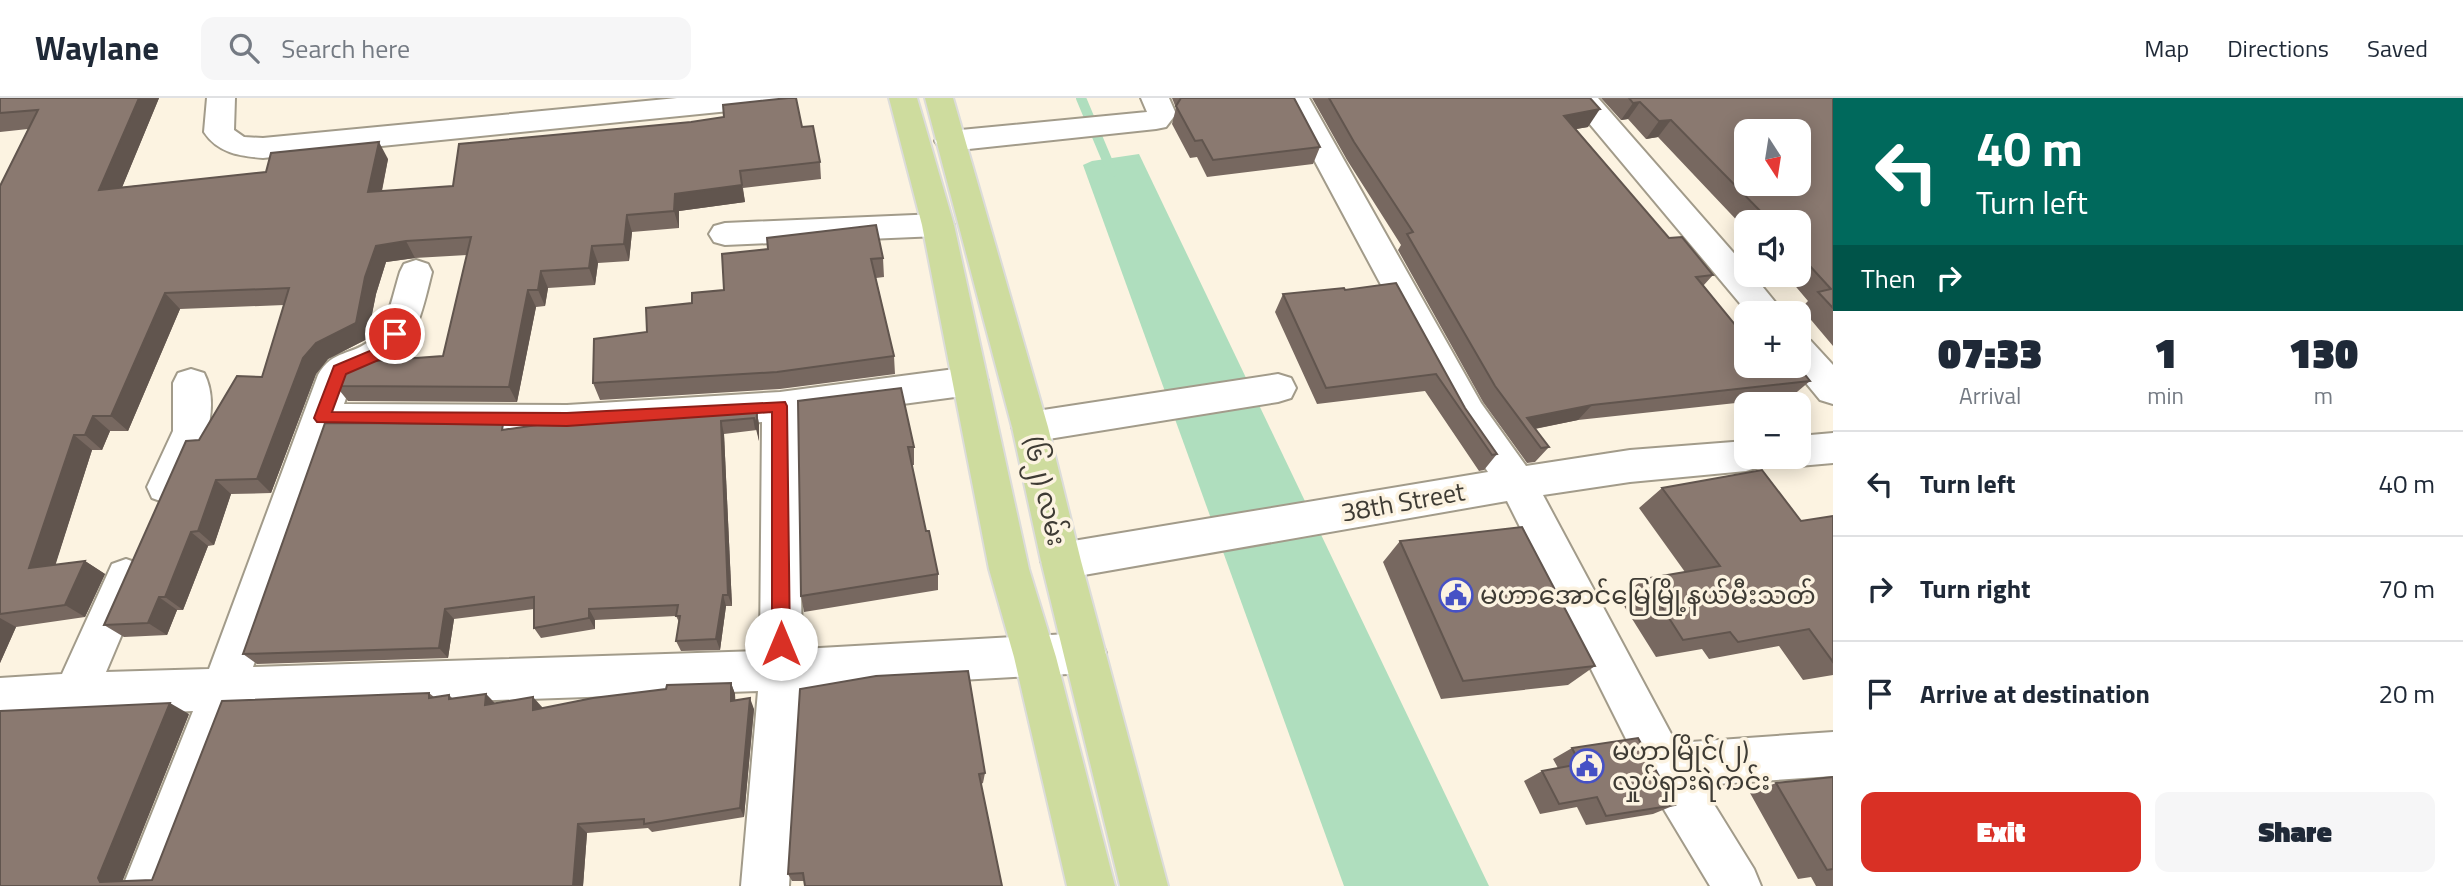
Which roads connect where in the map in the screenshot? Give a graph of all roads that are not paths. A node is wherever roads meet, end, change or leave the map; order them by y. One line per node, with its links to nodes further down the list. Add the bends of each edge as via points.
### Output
1 (221, 98): 2 (street, via 219,132 224,138 230,144 263,148)
2 (769, 98)
3 (903, 98): 9 (main road, (၆၂) လမ်း)
4 (939, 98): 8 (main road, (၆၂) လမ်း)
5 (1155, 98): 8 (street, via 1160,117)
6 (1295, 98): 24 (street, via 1468,413)
7 (1582, 98): 12 (street)
8 (950, 141): 20 (main road, (၆၂) လမ်း)
9 (938, 225): 10 (street); 14 (main road, (၆၂) လမ်း)
10 (725, 234)
11 (416, 272): 19 (street, via 395,334 376,355 340,370)
12 (1757, 301)
13 (1811, 364): 16 (street)
14 (970, 381): 18 (street); 27 (main road, (၆၂) လမ်း, via 1009,569)
15 (191, 383): 30 (street, via 191,431)
16 (1833, 390)
17 (1267, 391): 20 (street)
18 (780, 406): 19 (street, via 567,419); 28 (street)
19 (322, 418): 29 (street)
20 (1030, 426): 25 (main road, (၆၂) လမ်း)
21 (1833, 449): 22 (street)
22 (1811, 451)
23 (1734, 457): 24 (street, 38th Street)
24 (1517, 483): 25 (street, 38th Street); 33 (street)
25 (1061, 561): 26 (main road, (၆၂) လမ်း)
26 (1084, 653): 27 (street); 37 (main road, (၆၂) လမ်း)
27 (1035, 657): 28 (street); 36 (main road, (၆၂) လမ်း)
28 (781, 670): 29 (street); 35 (street)
29 (223, 690): 30 (street); 34 (street)
30 (75, 694): 31 (street)
31 (0, 699)
32 (1833, 754): 33 (street)
33 (1664, 767): 38 (street)
34 (147, 886)
35 (765, 886)
36 (1091, 886)
37 (1144, 886)
38 (1737, 886)

